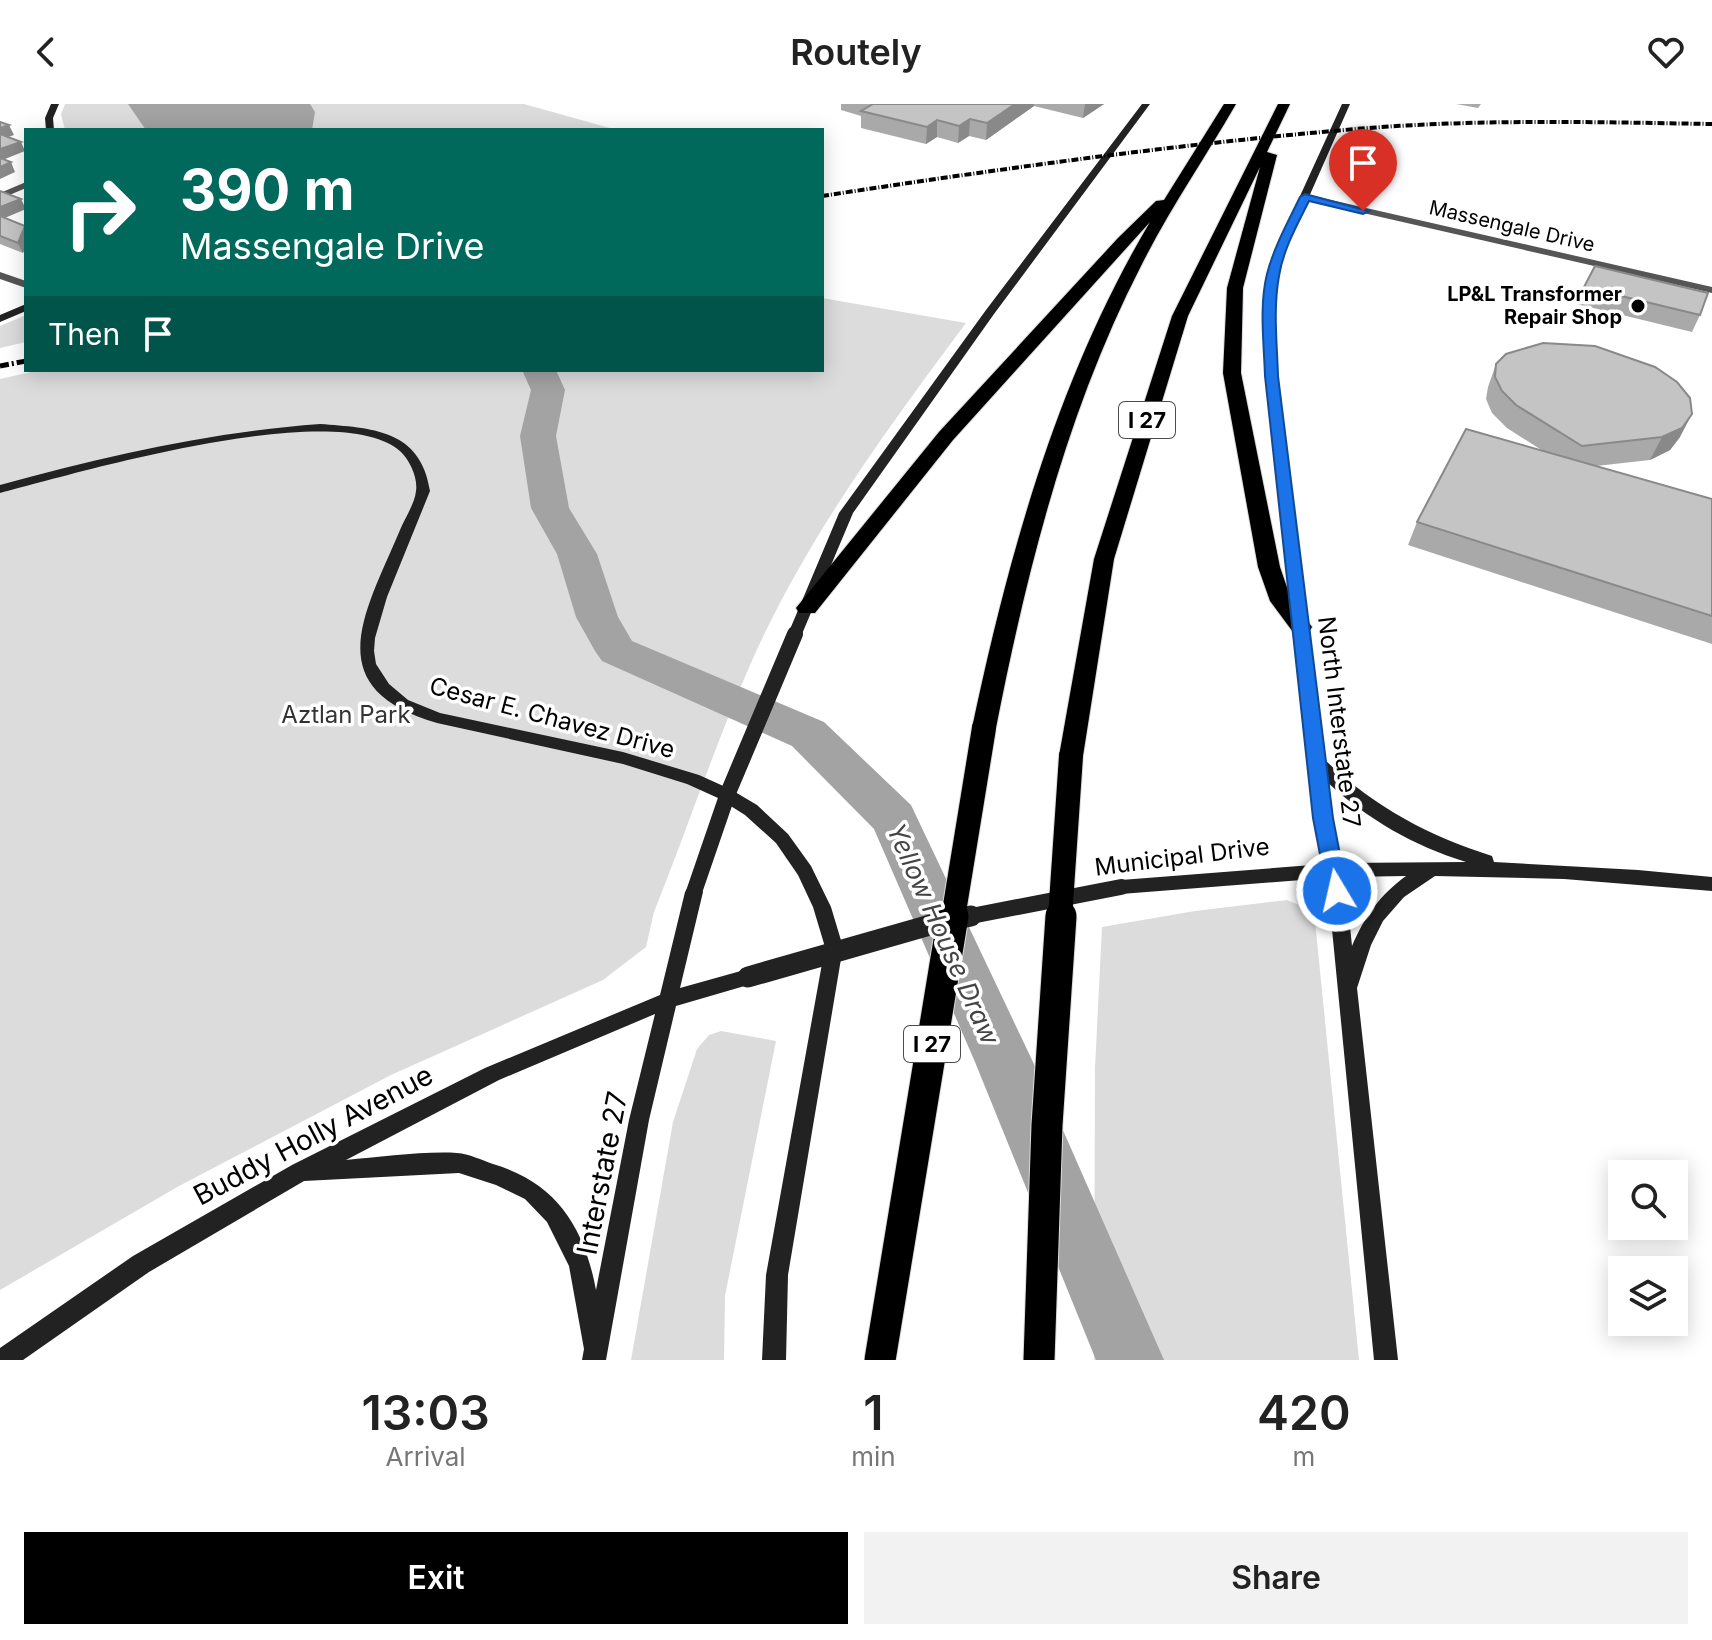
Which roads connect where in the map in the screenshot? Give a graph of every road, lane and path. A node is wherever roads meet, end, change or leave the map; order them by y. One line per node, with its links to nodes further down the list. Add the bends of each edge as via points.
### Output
1 (55, 104): 6 (main road)
2 (1146, 104): 17 (main road, via 846,513)
3 (1230, 104): 8 (highway, I 27)
4 (1285, 104): 18 (highway, via 1235,288 1232,373 1269,567 1281,601); 31 (highway, I 27, bridge, via 1180,316 1104,559 1071,756 1047,1125)
5 (1346, 104): 10 (main road, North Interstate 27)
6 (50, 128)
7 (24, 186): 9 (street)
8 (1178, 189): 17 (highway, via 1123,241 946,436); 30 (highway, I 27, bridge, via 1110,317 1058,450 999,650)
9 (0, 196)
10 (1305, 197): 13 (street, Massengale Drive); 18 (main road, North Interstate 27, via 1273,275 1269,316 1271,376)
11 (0, 275): 12 (street)
12 (24, 284)
13 (1712, 290)
14 (24, 308): 15 (main road)
15 (0, 319)
16 (0, 489): 29 (main road, Cesar E. Chavez Drive, via 90,464 279,430 333,427 383,436 414,459 423,491 365,650 373,674 393,697 457,722 662,770 707,786 749,809 781,837 818,894 834,947 777,1275)
17 (807, 608): 25 (main road, bridge, via 728,793 694,892)
18 (1301, 627): 19 (main road, North Interstate 27)
19 (1317, 762): 21 (main road, via 1402,829 1455,853); 22 (main road, North Interstate 27)
20 (1434, 868): 21 (main road, Municipal Drive); 22 (main road, Municipal Drive); 24 (main road, via 1398,888 1383,904 1359,949)
21 (1510, 868): 23 (main road, Municipal Drive)
22 (1335, 869): 24 (main road, North Interstate 27); 25 (main road, Municipal Drive, bridge, via 1121,887 937,923)
23 (1712, 884)
24 (1347, 992): 32 (main road, North Interstate 27)
25 (670, 999): 26 (main road, Buddy Holly Avenue, via 492,1074); 27 (main road, Interstate 27, via 639,1120)
26 (300, 1172): 27 (main road, via 459,1163 533,1192 555,1214 580,1264); 28 (main road, Buddy Holly Avenue, via 141,1264)
27 (595, 1356)
28 (3, 1360)
29 (774, 1360)
30 (880, 1360)
31 (1039, 1360)
32 (1386, 1360)

